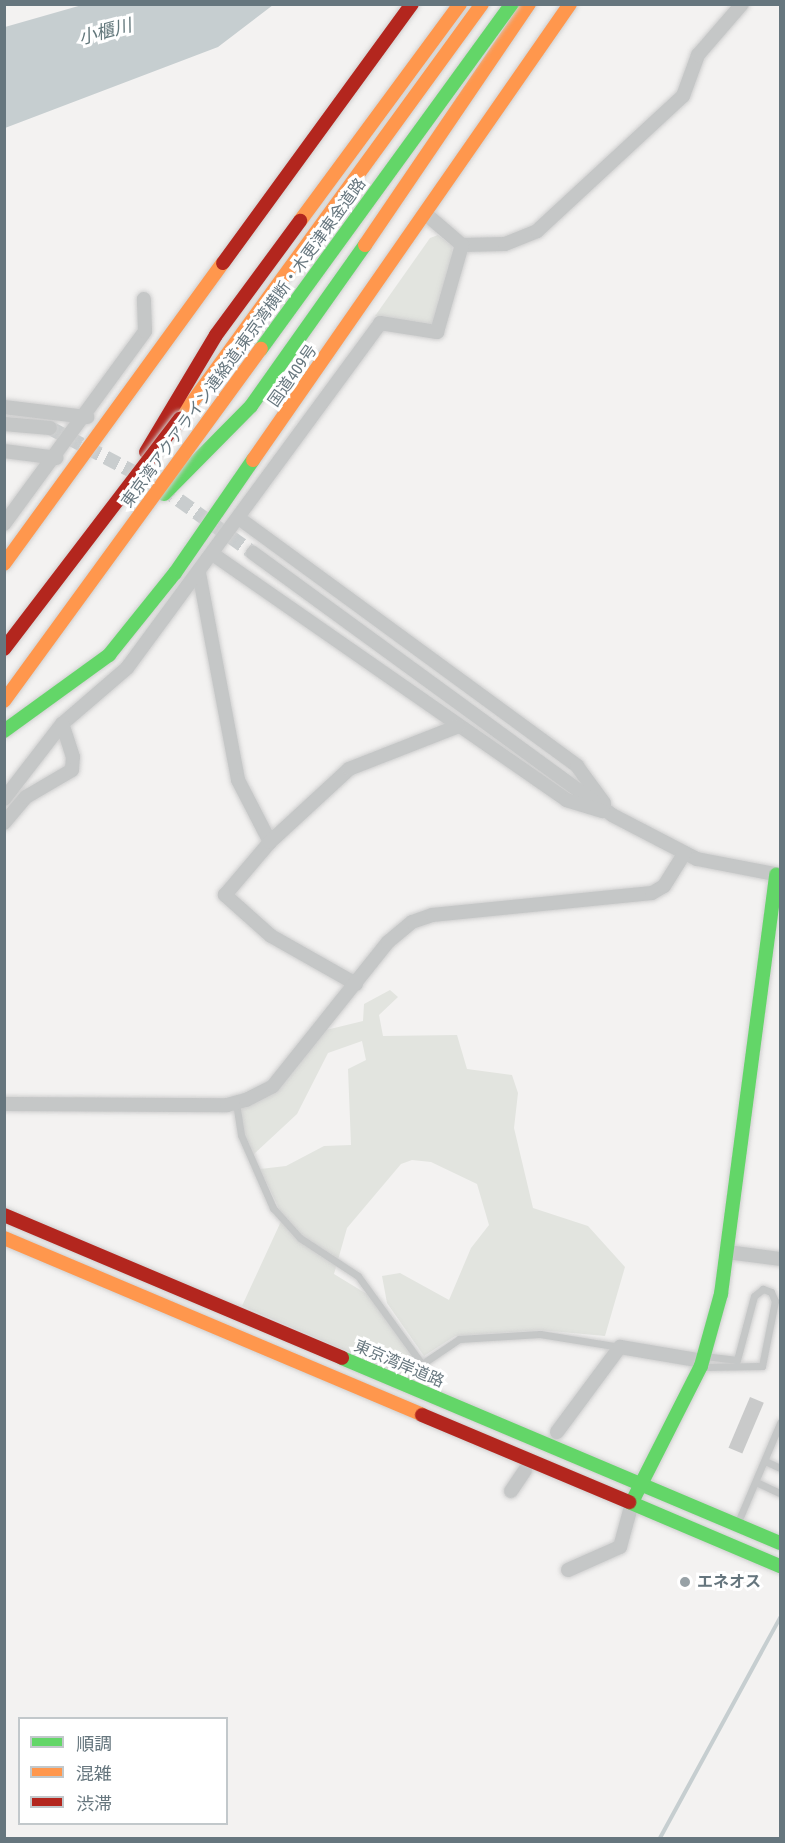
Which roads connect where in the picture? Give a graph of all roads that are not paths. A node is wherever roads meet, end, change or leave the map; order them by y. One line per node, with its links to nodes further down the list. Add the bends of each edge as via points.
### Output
1 (412, 4): 21 (main road)
2 (460, 4): 24 (main road, via 177,393 110,521)
3 (482, 4): 23 (main road, 東京湾アクアライン連絡道;東京湾横断・木更津東金道路, bridge, via 180,419)
4 (512, 4): 26 (main road, 東京湾アクアライン連絡道;東京湾横断・木更津東金道路, bridge)
5 (530, 4): 25 (main road, via 465,105 251,406 158,500)
6 (570, 4): 8 (main road, 国道409号)
7 (742, 4): 9 (street, via 698,54 679,100 537,231 505,244)
8 (427, 214): 9 (street); 29 (main road, 国道409号, via 175,573 109,655)
9 (462, 245): 17 (street, via 437,332 380,323)
10 (144, 299): 12 (street, via 145,331)
11 (4, 407): 12 (street)
12 (87, 417): 16 (street)
13 (4, 424): 14 (street)
14 (50, 428)
15 (4, 451): 16 (street)
16 (57, 458): 18 (street)
17 (240, 519): 20 (street); 31 (street, via 577,766)
18 (4, 524)
19 (253, 553): 31 (street)
20 (214, 555): 22 (street); 28 (street)
21 (4, 564)
22 (199, 573): 27 (street, via 127,668); 33 (street, via 238,780)
23 (4, 649)
24 (4, 663)
25 (4, 695)
26 (4, 701)
27 (62, 724): 30 (street); 32 (street, via 72,770 26,797)
28 (459, 726): 31 (street, via 566,800); 33 (street, via 349,769)
29 (4, 731)
30 (4, 799)
31 (612, 815): 34 (street)
32 (4, 824)
33 (270, 842): 36 (street, via 225,895 271,936)
34 (685, 853): 35 (street); 36 (street, via 664,886 652,893 422,917 388,942)
35 (778, 875): 41 (main road)
36 (356, 984): 37 (street, via 273,1086)
37 (236, 1103): 38 (street); 45 (lane, via 241,1135 273,1208 300,1238 358,1275)
38 (4, 1104)
39 (4, 1215): 46 (main road, 東京湾岸道路)
40 (4, 1238): 56 (main road)
41 (727, 1252): 42 (street); 44 (main road)
42 (780, 1259)
43 (620, 1347): 44 (street); 45 (lane, via 506,1334 459,1339); 48 (street)
44 (703, 1361): 44 (lane, via 737,1360 754,1296 763,1290 771,1292 776,1301 762,1366); 53 (main road)
45 (423, 1364): 46 (lane)
46 (407, 1385): 53 (main road, 東京湾岸道路)
47 (780, 1423): 49 (lane)
48 (557, 1432)
49 (765, 1461): 50 (lane); 52 (lane)
50 (780, 1468)
51 (525, 1470): 54 (street)
52 (756, 1482): 55 (lane); 57 (lane)
53 (641, 1483): 56 (main road); 57 (main road, 東京湾岸道路)
54 (511, 1491)
55 (780, 1493)
56 (632, 1503): 59 (main road); 60 (street, via 620,1547)
57 (737, 1524): 58 (main road, 東京湾岸道路)
58 (780, 1543)
59 (780, 1566)
60 (568, 1570)

